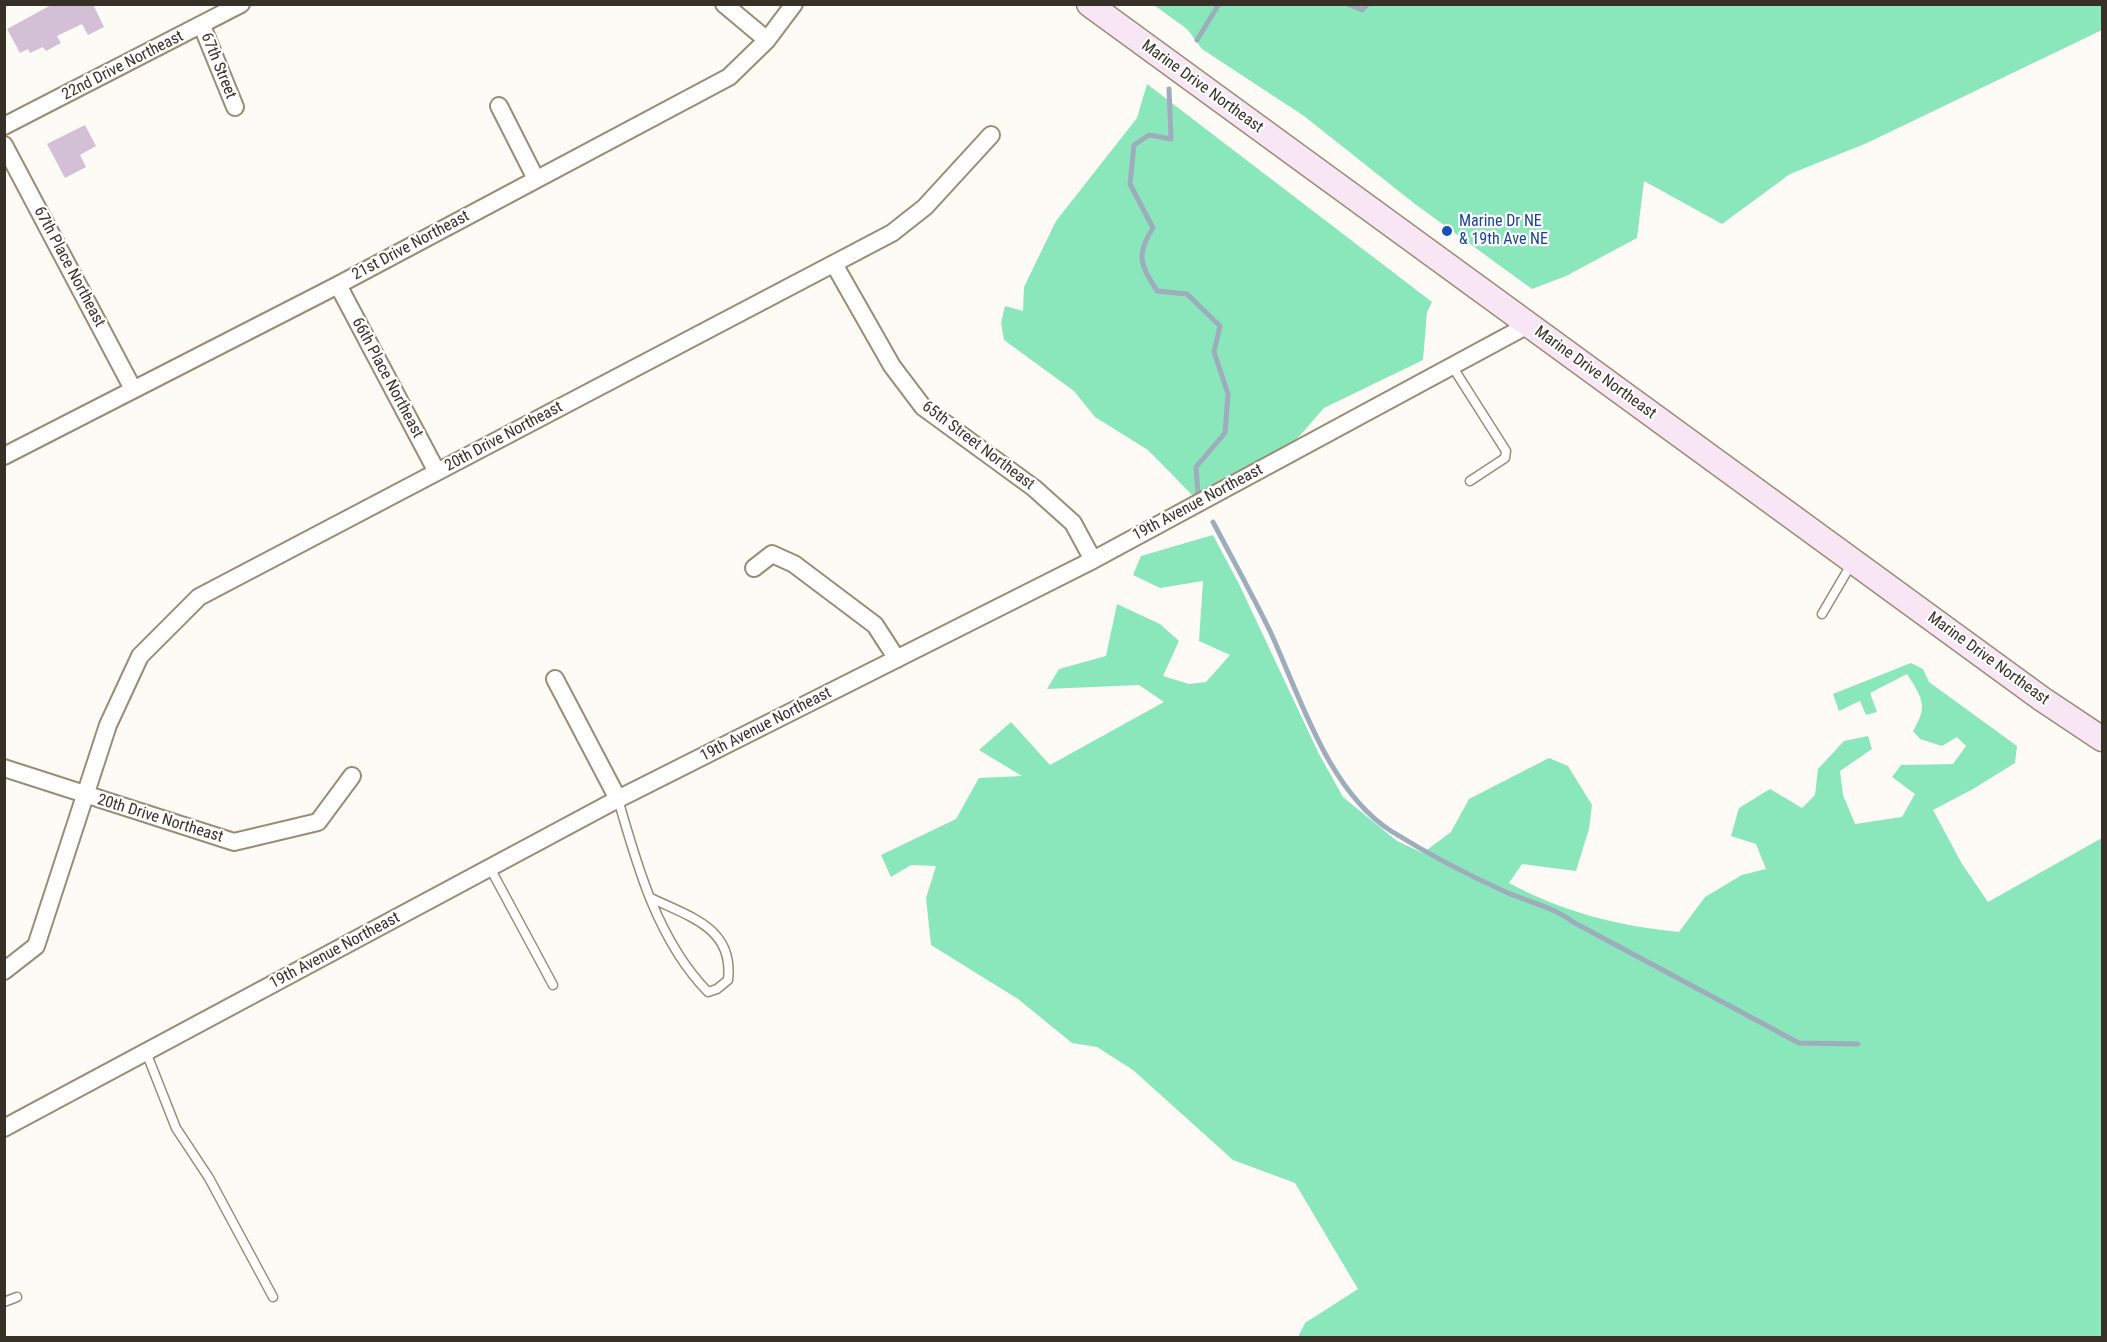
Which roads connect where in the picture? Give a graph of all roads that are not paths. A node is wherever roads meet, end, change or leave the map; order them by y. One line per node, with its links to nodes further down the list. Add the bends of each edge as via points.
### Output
1 (242, 4): 5 (street, 22nd Drive Northeast)
2 (724, 4): 6 (street)
3 (794, 4): 6 (street, 21st Drive Northeast)
4 (1089, 4): 15 (main road, Marine Drive Northeast)
5 (202, 26): 8 (street, 67th Street); 9 (street, 22nd Drive Northeast)
6 (768, 40): 12 (street, 21st Drive Northeast, via 729,77)
7 (499, 106): 12 (street)
8 (235, 107)
9 (4, 126)
10 (991, 135): 13 (street, 20th Drive Northeast, via 925,207 892,234)
11 (4, 145): 17 (street, 67th Place Northeast)
12 (536, 179): 14 (street, 21st Drive Northeast)
13 (834, 264): 19 (street, 20th Drive Northeast); 21 (street, 65th Street Northeast, via 892,366 923,407 1034,488 1073,523)
14 (338, 285): 17 (street, 21st Drive Northeast); 19 (street, 66th Place Northeast)
15 (1528, 325): 16 (street, 19th Avenue Northeast); 22 (main road, Marine Drive Northeast)
16 (1452, 366): 20 (lane, via 1506,451 1505,458); 21 (street, 19th Avenue Northeast)
17 (133, 389): 18 (street, 21st Drive Northeast)
18 (4, 456)
19 (437, 472): 30 (street, 20th Drive Northeast, via 199,597 140,656 108,725)
20 (1470, 481)
21 (1093, 560): 25 (street, 19th Avenue Northeast)
22 (1853, 561): 24 (lane); 27 (main road, Marine Drive Northeast)
23 (754, 568): 25 (street, via 772,554 794,564 875,625)
24 (1822, 614)
25 (897, 659): 31 (street, 19th Avenue Northeast)
26 (555, 680): 31 (street)
27 (2103, 739)
28 (4, 768): 30 (street, 20th Drive Northeast)
29 (352, 776): 30 (street, 20th Drive Northeast, via 318,822 234,842)
30 (86, 796): 34 (street, via 36,946)
31 (618, 799): 32 (street, 19th Avenue Northeast); 33 (lane)
32 (490, 868): 35 (lane); 36 (street, 19th Avenue Northeast)
33 (651, 898): 33 (lane, via 692,976 708,992 729,980 730,964 724,946 709,926)
34 (4, 971)
35 (553, 985)
36 (146, 1052): 37 (street, 19th Avenue Northeast); 39 (lane, via 176,1128 209,1178)
37 (4, 1128)
38 (17, 1297): 40 (lane)
39 (273, 1297)
40 (4, 1302)

